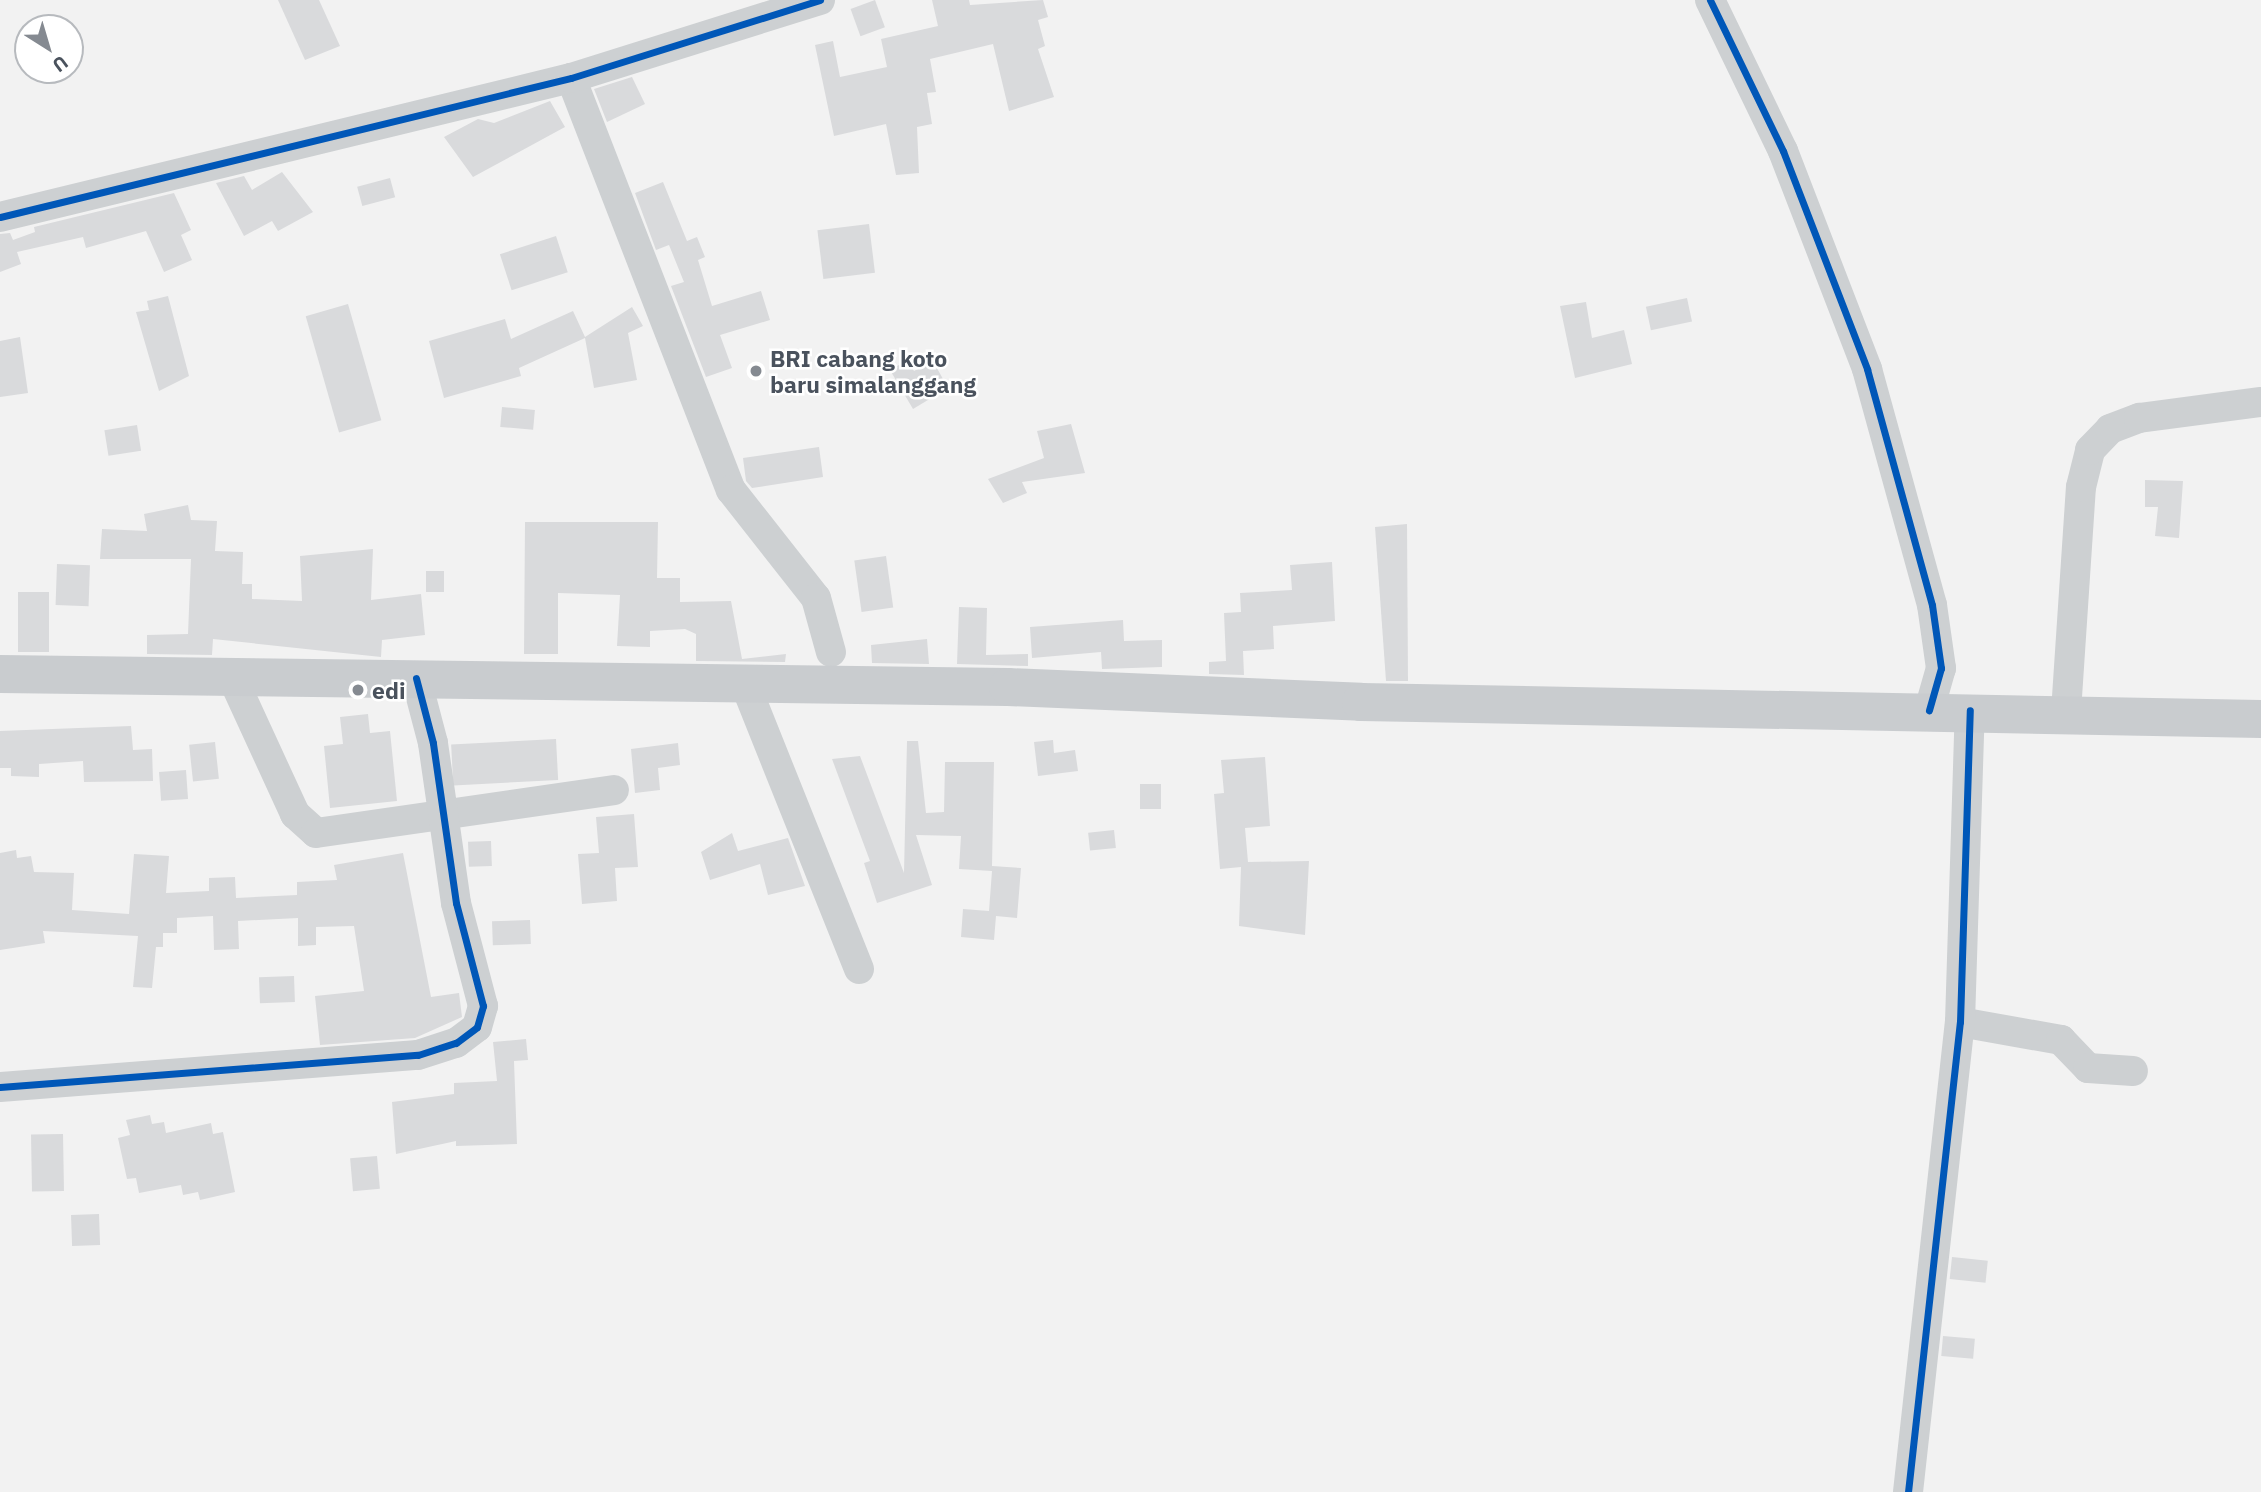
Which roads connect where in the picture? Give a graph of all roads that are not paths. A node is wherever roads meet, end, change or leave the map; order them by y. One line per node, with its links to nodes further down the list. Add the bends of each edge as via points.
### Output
1 (821, 0): 3 (street)
2 (1710, 0): 12 (street, via 1783,151 1867,369 1932,605 1941,668)
3 (791, 4): 4 (street)
4 (571, 78): 5 (street); 7 (street, via 731,490 816,598)
5 (0, 218)
6 (2261, 402): 14 (street, via 2139,418 2110,429 2090,450 2081,488)
7 (827, 666): 11 (main road); 12 (main road, via 1387,703)
8 (0, 674): 10 (main road)
9 (416, 678): 10 (main road); 11 (main road); 17 (street, via 433,743)
10 (233, 680): 17 (street, via 306,829 328,834)
11 (745, 684): 18 (street)
12 (1929, 710): 13 (main road)
13 (1970, 710): 14 (main road); 19 (street)
14 (2066, 712): 15 (main road)
15 (2261, 719)
16 (614, 790): 17 (street)
17 (439, 813): 21 (street, via 483,1006 477,1027 456,1043 418,1055)
18 (859, 969)
19 (1960, 1022): 20 (street, via 2061,1040 2088,1068); 22 (street)
20 (2133, 1071)
21 (0, 1087)
22 (1909, 1492)

